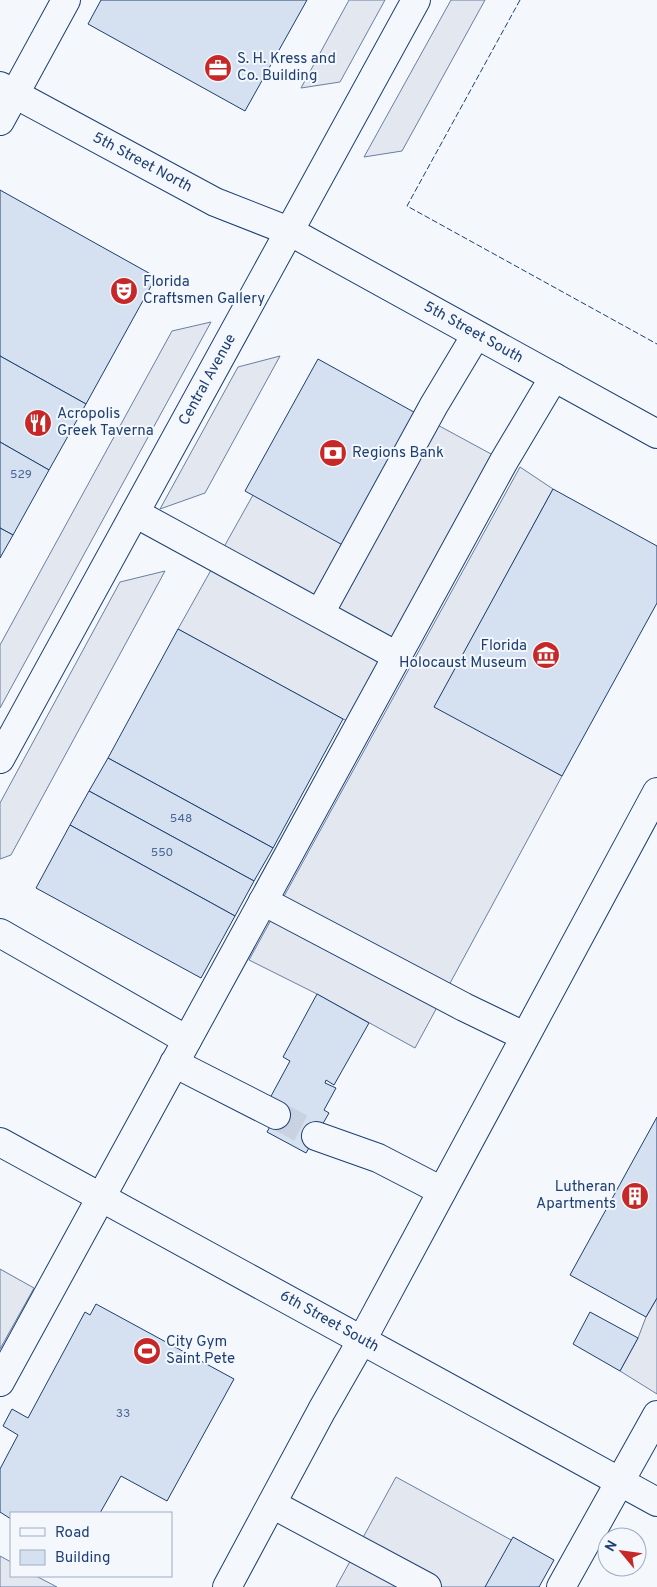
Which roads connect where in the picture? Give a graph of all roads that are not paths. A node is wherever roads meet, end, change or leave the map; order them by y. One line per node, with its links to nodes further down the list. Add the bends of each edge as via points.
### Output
1 (66, 0): 3 (street)
2 (416, 0): 5 (street, Central Avenue)
3 (7, 89): 4 (street); 5 (street, 5th Street North, via 215,202)
4 (0, 121)
5 (289, 231): 6 (street, 5th Street South); 9 (street, Central Avenue)
6 (476, 335): 7 (street, 5th Street South); 10 (street)
7 (554, 377): 8 (street, 5th Street South); 11 (street)
8 (657, 434)
9 (135, 512): 10 (street); 12 (street, Central Avenue)
10 (320, 613): 11 (street)
11 (397, 656): 15 (street)
12 (0, 759)
13 (657, 792): 14 (street)
14 (650, 820): 17 (street)
15 (263, 901): 17 (street); 18 (street)
16 (0, 934): 18 (street)
17 (524, 1036): 22 (street)
18 (181, 1051): 19 (street); 23 (street)
19 (276, 1115)
20 (316, 1136): 22 (street, via 378,1158)
21 (0, 1142): 23 (street, 6th Street South)
22 (442, 1191): 24 (street)
23 (101, 1197): 24 (street, 6th Street South); 25 (street)
24 (362, 1340): 27 (street, 6th Street South); 29 (street)
25 (0, 1382)
26 (657, 1415): 27 (street)
27 (619, 1481): 28 (street, 6th Street South); 32 (street)
28 (657, 1502)
29 (272, 1504): 30 (street); 31 (street)
30 (227, 1587)
31 (427, 1587)
32 (561, 1587)

